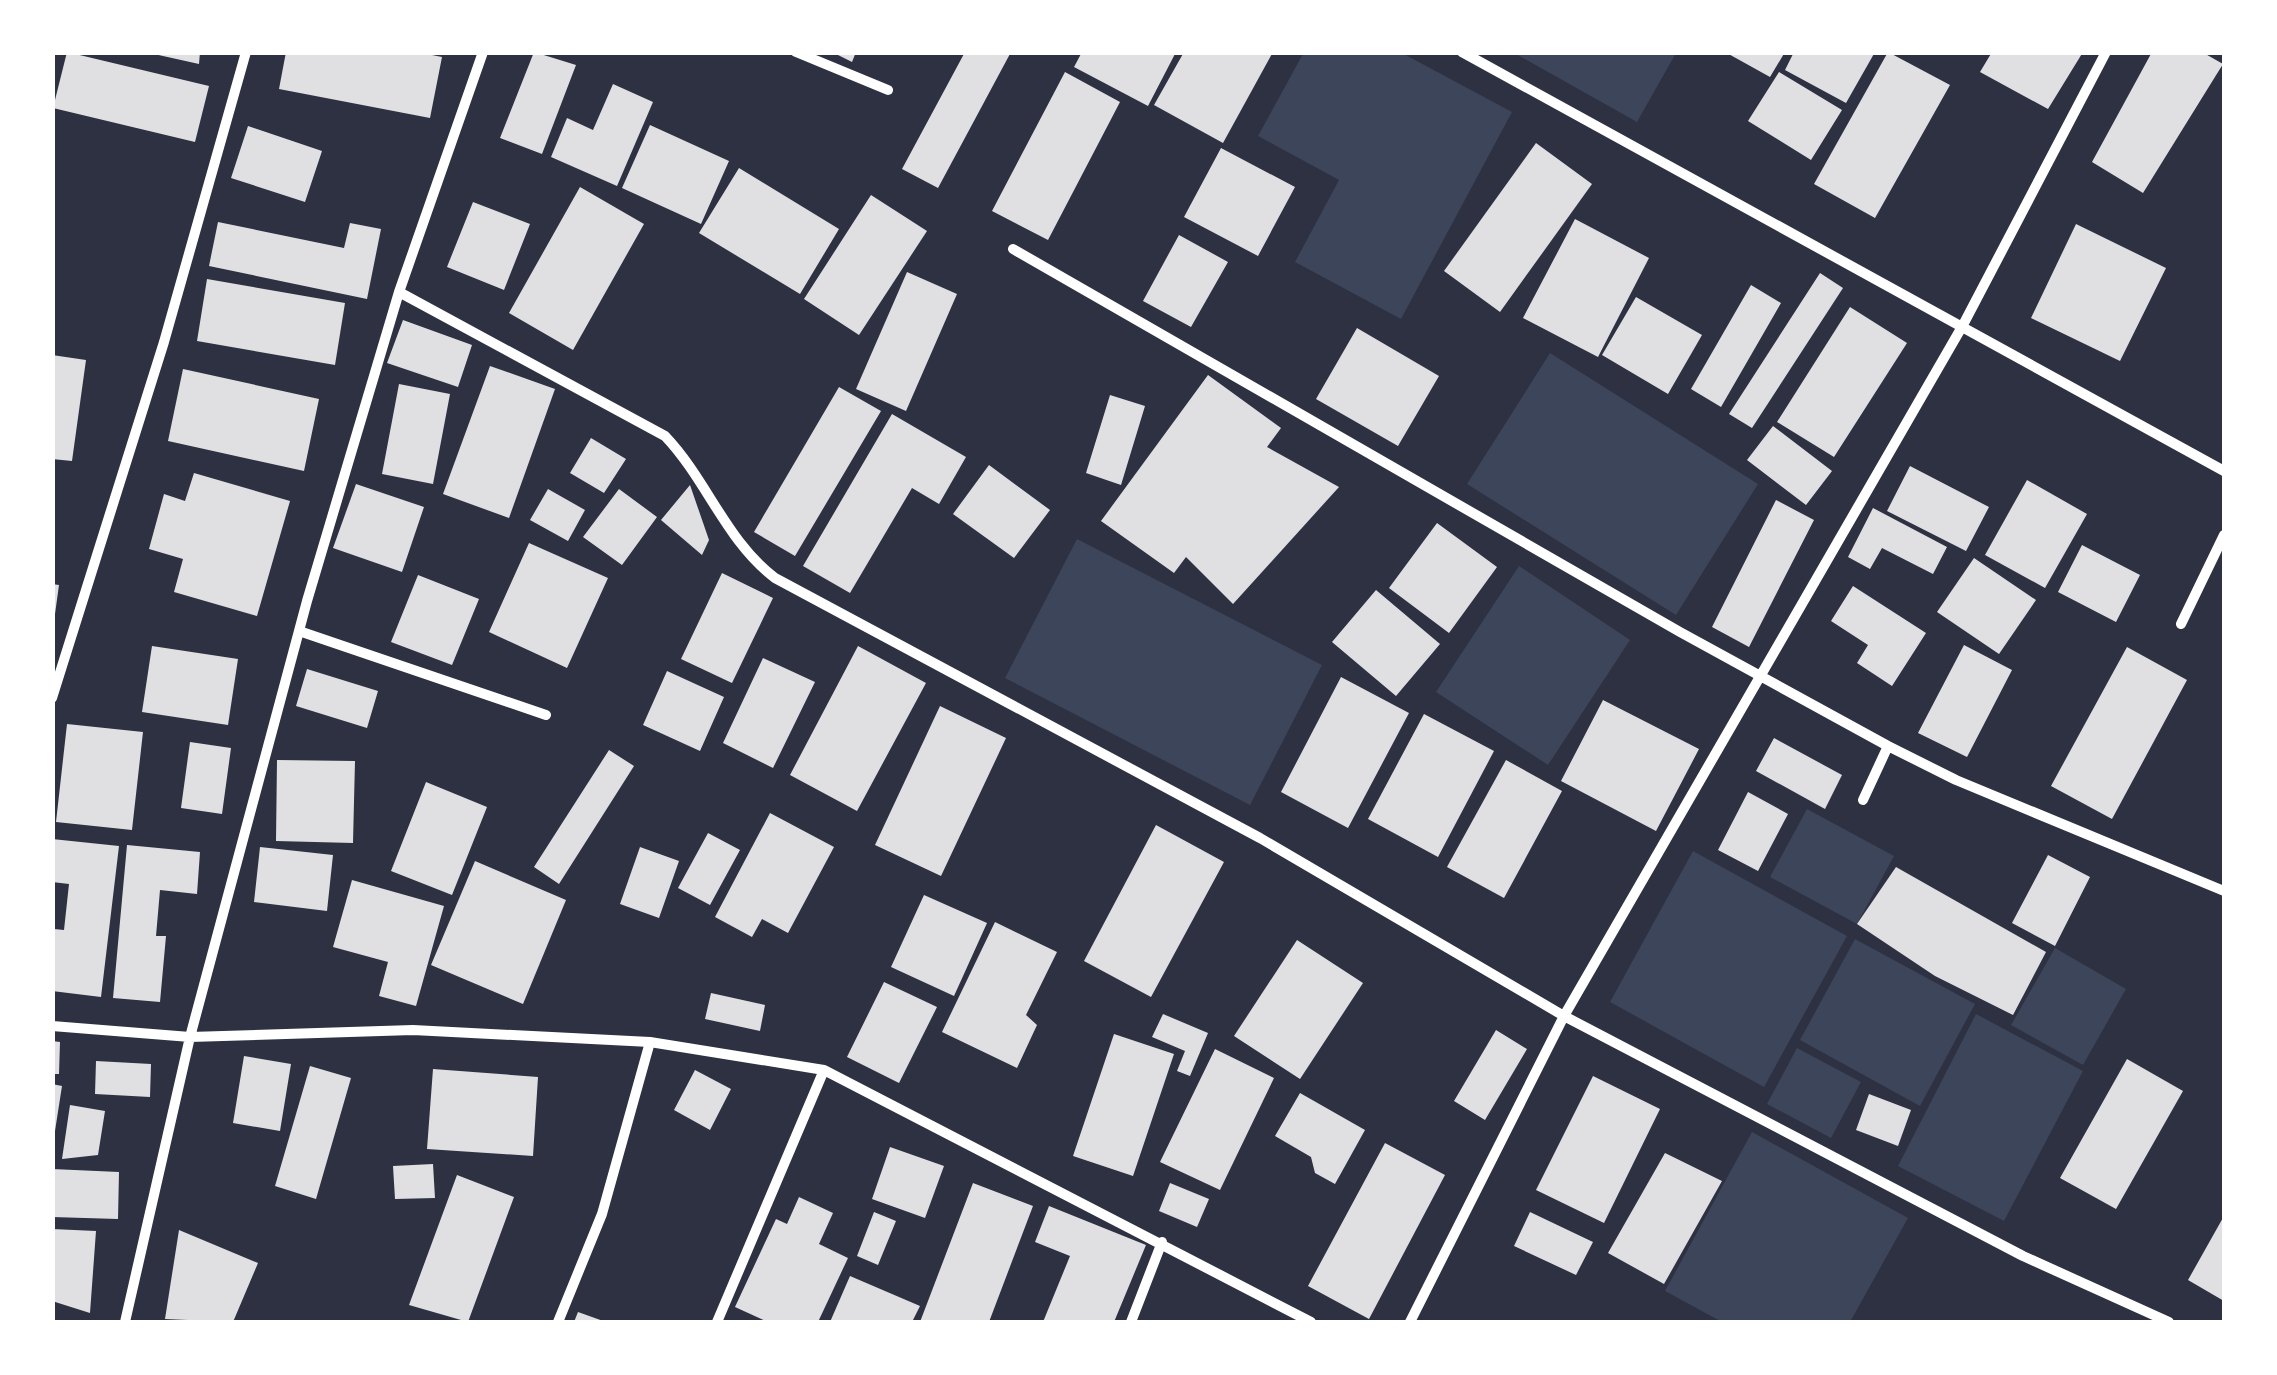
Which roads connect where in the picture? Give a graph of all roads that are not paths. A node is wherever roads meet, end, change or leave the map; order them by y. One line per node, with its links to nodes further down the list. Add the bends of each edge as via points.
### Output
1 (246, 52): 15 (street)
2 (483, 52): 8 (street)
3 (796, 52): 6 (street)
4 (1462, 52): 9 (street)
5 (2106, 52): 9 (street)
6 (888, 90)
7 (1013, 249): 14 (street)
8 (399, 292): 13 (street); 20 (street, via 665,436 685,456 749,559 775,578 1260,838)
9 (1962, 325): 10 (street); 14 (street)
10 (2224, 472)
11 (2224, 535): 12 (street)
12 (2181, 624)
13 (300, 631): 16 (street); 22 (street)
14 (1760, 672): 17 (street); 20 (street)
15 (52, 698)
16 (546, 716)
17 (1888, 746): 18 (street); 19 (street)
18 (1862, 800)
19 (2224, 891)
20 (1564, 1016): 31 (street); 32 (street, via 2023,1256)
21 (52, 1026): 22 (street)
22 (190, 1038): 23 (street, via 413,1030); 26 (street)
23 (650, 1042): 24 (street); 27 (street, via 602,1214)
24 (824, 1070): 25 (street); 28 (street)
25 (1162, 1242): 29 (street); 30 (street)
26 (125, 1322)
27 (558, 1322)
28 (718, 1322)
29 (1131, 1322)
30 (1311, 1322)
31 (1410, 1322)
32 (2169, 1322)

